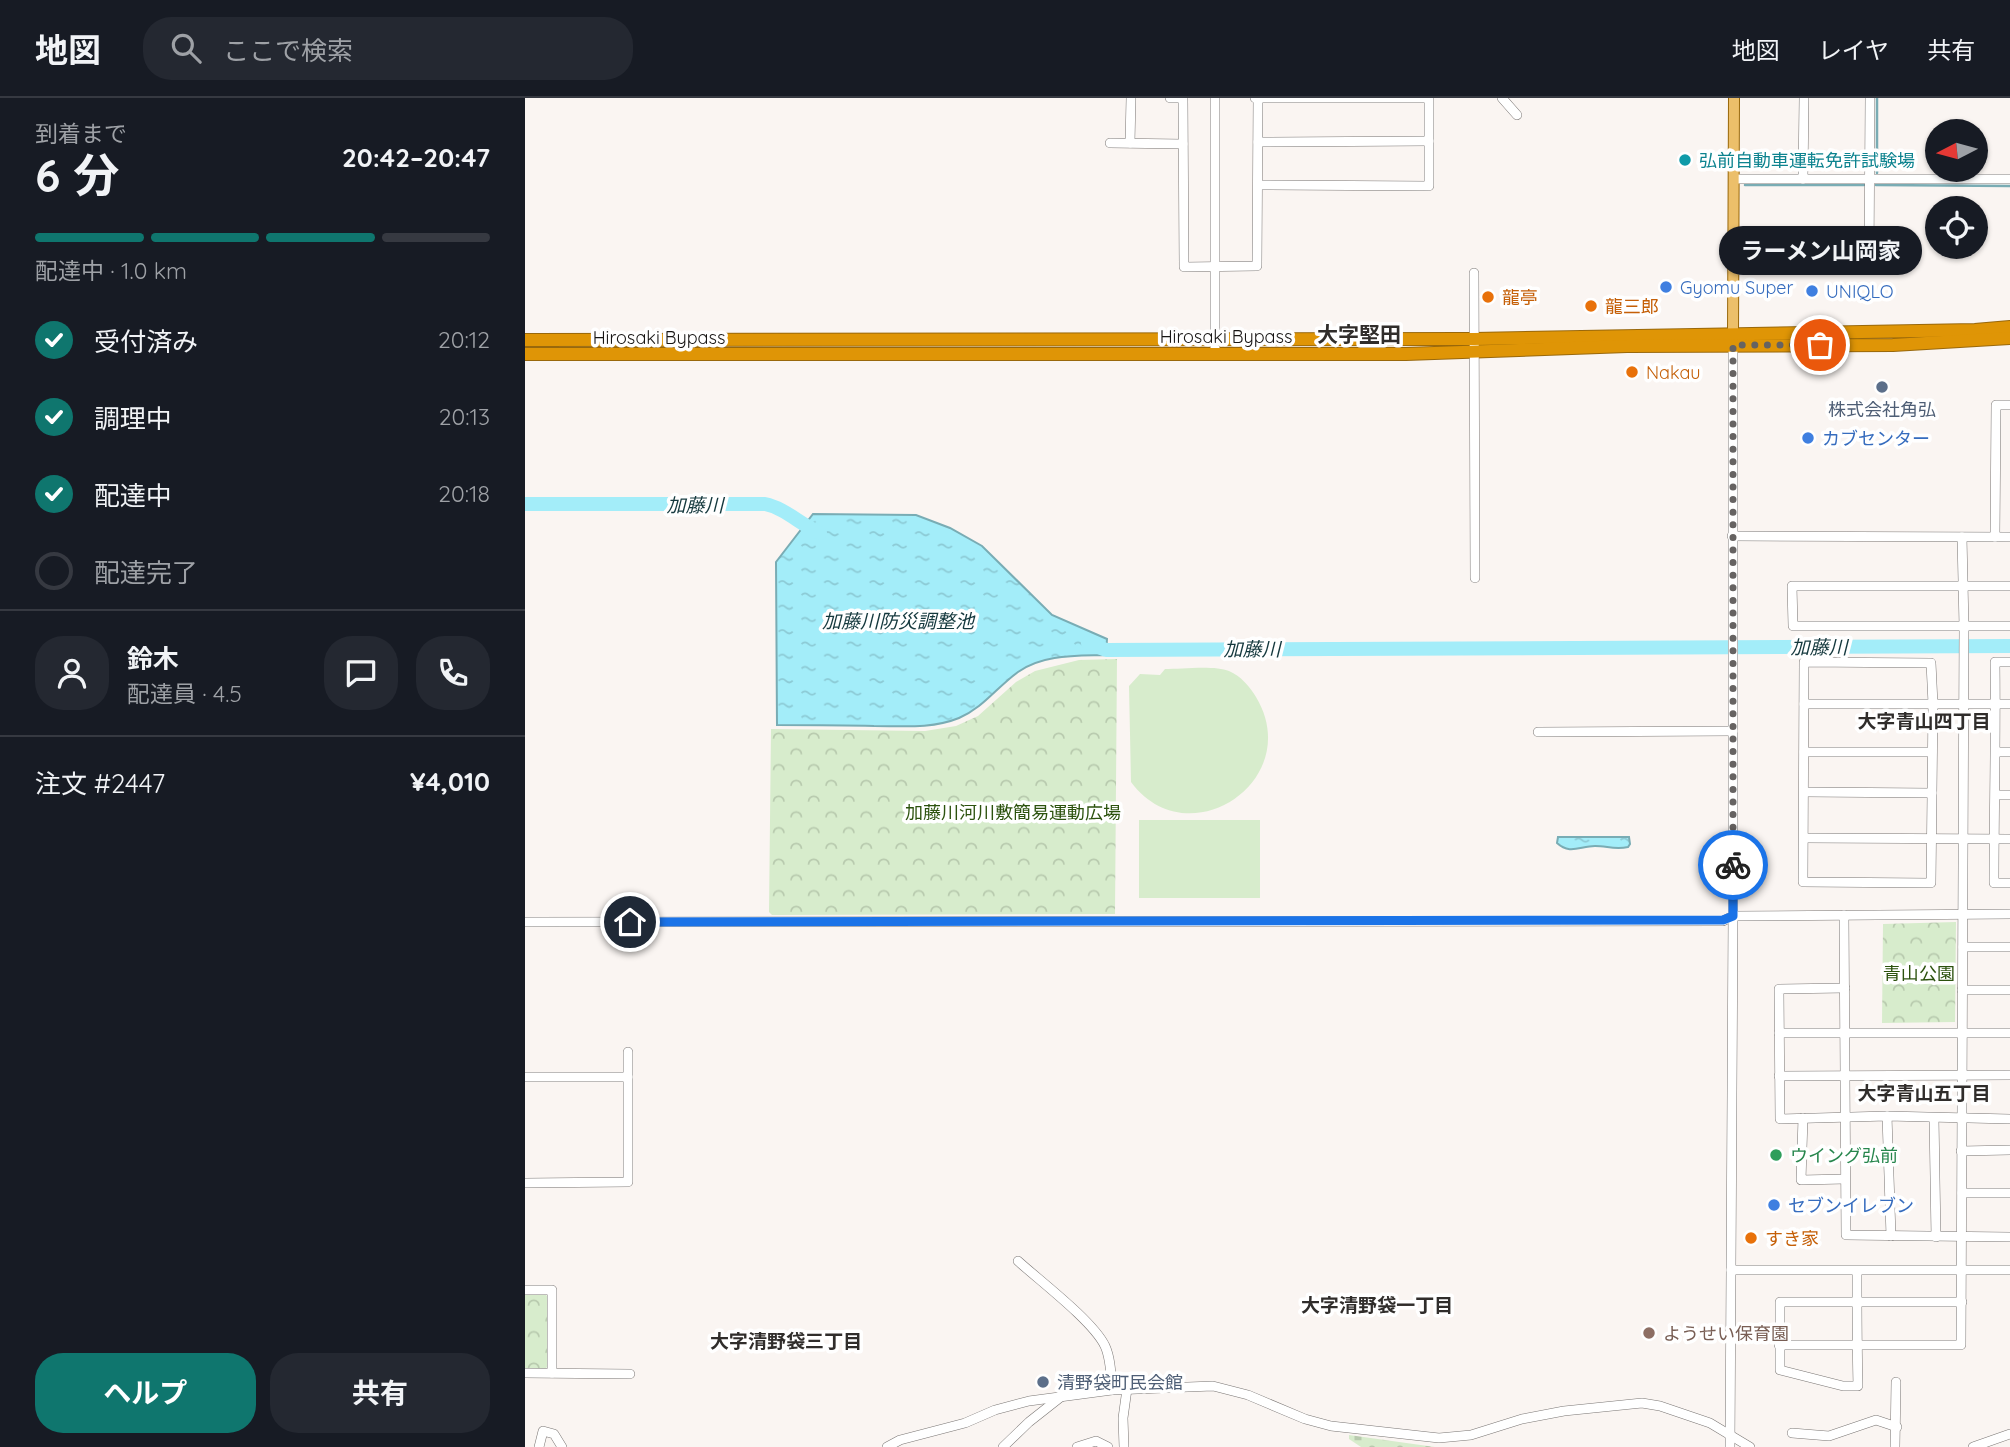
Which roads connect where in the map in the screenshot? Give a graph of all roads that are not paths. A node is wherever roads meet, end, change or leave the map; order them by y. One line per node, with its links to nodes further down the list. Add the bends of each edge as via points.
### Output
1 (1132, 98): 13 (street)
2 (1170, 98): 14 (street, via 1183,98)
3 (1215, 98): 20 (street)
4 (1256, 98): 10 (street, via 1429,99); 11 (street)
5 (1502, 98): 9 (street)
6 (1734, 98): 16 (main road)
7 (1804, 98): 17 (street)
8 (1870, 98): 15 (street)
9 (1517, 115)
10 (1429, 141): 11 (street); 19 (street, via 1429,186)
11 (1258, 142): 19 (street)
12 (1110, 143): 13 (street)
13 (1130, 143): 14 (street)
14 (1183, 144): 20 (street, via 1184,267)
15 (1869, 178): 17 (street); 18 (street); 21 (street, via 1869,269)
16 (1734, 179): 17 (street); 21 (main road)
17 (1804, 179)
18 (2010, 179)
19 (1258, 185): 20 (street, via 1257,267)
20 (1215, 267): 27 (street)
21 (1733, 270): 25 (main road)
22 (1474, 273): 28 (street)
23 (2010, 327): 25 (highway, Hirosaki Bypass)
24 (2010, 338): 25 (highway, Hirosaki Bypass, via 1893,345)
25 (1733, 339): 28 (highway, Hirosaki Bypass, via 1627,346); 32 (street)
26 (525, 340): 27 (highway, Hirosaki Bypass)
27 (1215, 340): 28 (highway, Hirosaki Bypass); 30 (street)
28 (1475, 346): 30 (highway, Hirosaki Bypass); 36 (street)
29 (525, 354): 30 (highway, Hirosaki Bypass)
30 (1215, 354)
31 (2010, 405): 34 (street, via 1996,405)
32 (1732, 536): 33 (street); 47 (street)
33 (1962, 537): 34 (street); 37 (street)
34 (1995, 537): 35 (street)
35 (2010, 537)
36 (1475, 578)
37 (1964, 586): 38 (street); 40 (street); 40 (street, via 1792,586 1793,626)
38 (2010, 586)
39 (2010, 626): 40 (street)
40 (1964, 627): 44 (street)
41 (2010, 662): 45 (street, via 1995,662)
42 (1804, 704): 43 (street); 43 (street, via 1804,662 1931,663); 49 (street)
43 (1933, 704): 44 (street); 50 (street)
44 (1963, 704): 45 (street); 59 (street)
45 (1995, 704): 46 (street); 51 (street)
46 (2010, 704)
47 (1733, 731): 48 (street); 66 (street)
48 (1538, 732)
49 (1804, 752): 50 (street); 53 (street)
50 (1932, 752): 54 (street)
51 (1996, 752): 52 (street); 55 (street)
52 (2010, 752)
53 (1805, 792): 54 (street); 57 (street)
54 (1932, 793): 58 (street)
55 (1996, 795): 56 (street); 60 (street)
56 (2010, 795)
57 (1804, 838): 58 (street); 58 (street, via 1803,882 1931,883)
58 (1931, 839): 59 (street)
59 (1962, 839): 60 (street); 63 (street)
60 (1994, 839): 61 (street); 62 (street, via 1994,883)
61 (2010, 839)
62 (2010, 883)
63 (1963, 914): 64 (street); 65 (street); 68 (street)
64 (2010, 914)
65 (1844, 915): 66 (street); 70 (street)
66 (1733, 916): 67 (street, via 1723,920); 101 (street)
67 (525, 922)
68 (1963, 947): 69 (street); 71 (street)
69 (2010, 947)
70 (1845, 989): 73 (street); 75 (street, via 1779,989)
71 (1962, 990): 72 (street); 74 (street)
72 (2010, 990)
73 (1845, 1032): 74 (street); 75 (street); 80 (street)
74 (1961, 1032): 76 (street); 81 (street)
75 (1779, 1033): 79 (street)
76 (2010, 1033)
77 (628, 1052): 83 (street)
78 (2010, 1075): 81 (street)
79 (1779, 1076): 80 (street); 85 (street, via 1780,1119)
80 (1846, 1076): 81 (street); 86 (street)
81 (1961, 1076): 88 (street)
82 (525, 1077): 83 (street)
83 (628, 1077): 93 (street, via 628,1182)
84 (1887, 1116): 86 (street); 87 (street); 96 (street)
85 (1803, 1118): 86 (street); 92 (street, via 1801,1180)
86 (1845, 1118): 92 (street)
87 (1934, 1118): 88 (street); 97 (street)
88 (1961, 1119): 89 (street); 91 (street)
89 (2010, 1119)
90 (2010, 1150): 91 (street)
91 (1961, 1151): 94 (street)
92 (1845, 1179): 96 (street, via 1846,1235)
93 (525, 1183)
94 (1962, 1193): 95 (street); 99 (street)
95 (2010, 1193)
96 (1891, 1236): 97 (street)
97 (1936, 1237): 99 (street)
98 (2010, 1237): 99 (street)
99 (1962, 1238): 104 (street)
100 (1018, 1261): 115 (street, via 1101,1339 1109,1359)
101 (1731, 1270): 103 (street); 120 (street)
102 (2010, 1270): 104 (street)
103 (1857, 1271): 104 (street); 106 (street)
104 (1961, 1271): 107 (street)
105 (525, 1290): 111 (street, via 552,1290)
106 (1857, 1301): 107 (street); 108 (street, via 1780,1302); 109 (street)
107 (1962, 1302): 109 (street, via 1961,1345)
108 (1779, 1345): 109 (street); 109 (street, via 1780,1370 1843,1386 1858,1386)
109 (1857, 1346)
110 (525, 1373): 111 (street)
111 (552, 1373): 112 (street)
112 (630, 1374)
113 (1896, 1382): 117 (street)
114 (1127, 1389): 115 (street); 120 (street, via 1213,1386 1331,1426 1412,1437 1471,1435 1565,1410 1642,1403 1710,1423); 127 (street)
115 (1112, 1390): 116 (street)
116 (1063, 1395): 123 (street, via 995,1410); 124 (street)
117 (1897, 1427): 118 (street, via 1876,1420 1829,1436); 130 (street)
118 (1792, 1433)
119 (2010, 1434): 131 (street)
120 (1730, 1435): 128 (street); 129 (street)
121 (539, 1447): 122 (street, via 543,1432 554,1434)
122 (562, 1447)
123 (887, 1447)
124 (1003, 1447)
125 (1077, 1447): 126 (street, via 1096,1441)
126 (1108, 1447)
127 (1123, 1447)
128 (1730, 1447)
129 (1750, 1447)
130 (1895, 1447)
131 (1973, 1447)

